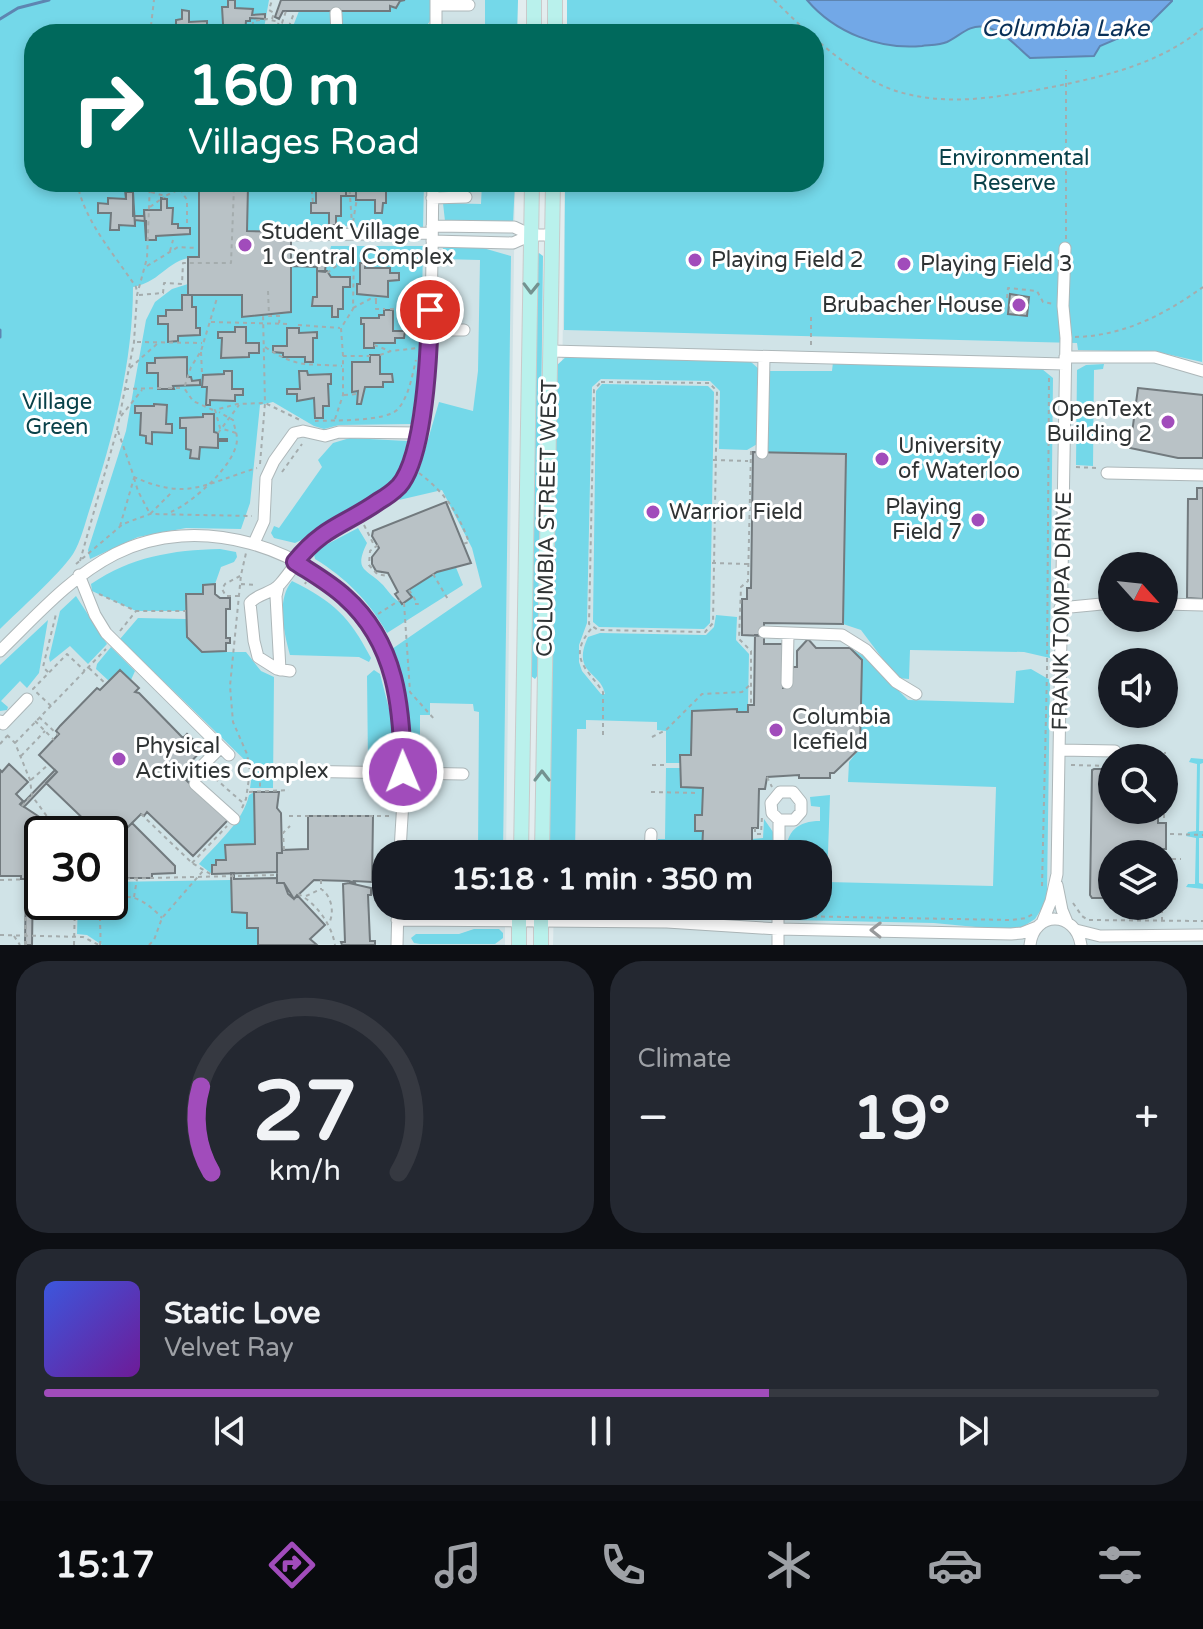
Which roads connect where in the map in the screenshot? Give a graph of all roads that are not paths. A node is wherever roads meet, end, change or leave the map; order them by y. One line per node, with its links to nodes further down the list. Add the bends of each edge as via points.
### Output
1 (534, 0): 8 (main road)
2 (555, 0): 9 (main road)
3 (436, 2): 4 (street); 7 (street)
4 (469, 5)
5 (336, 13): 6 (street)
6 (337, 24)
7 (436, 24)
8 (534, 24)
9 (555, 24)
10 (432, 192): 14 (street)
11 (532, 192): 17 (main road, COLUMBIA STREET WEST)
12 (553, 192): 18 (main road, COLUMBIA STREET WEST)
13 (466, 197): 14 (street)
14 (432, 198): 15 (street)
15 (432, 233): 16 (street); 17 (street, via 514,227); 20 (street)
16 (298, 235)
17 (531, 235): 18 (street); 42 (main road, COLUMBIA STREET WEST, one-way to 42)
18 (553, 235): 22 (main road, COLUMBIA STREET WEST)
19 (1065, 248): 24 (street, FRANK TOMPA DRIVE)
20 (430, 330): 21 (street); 26 (street)
21 (464, 330)
22 (551, 351): 23 (street); 43 (main road, COLUMBIA STREET WEST)
23 (764, 358): 24 (street); 27 (street)
24 (1065, 361): 25 (street, via 1155,357); 37 (street, FRANK TOMPA DRIVE)
25 (1203, 371)
26 (417, 433): 30 (street, via 294,433 266,478 264,521); 31 (street, via 400,485 329,528)
27 (762, 448)
28 (1107, 471): 29 (street)
29 (1203, 475)
30 (250, 548): 31 (street); 32 (street, via 224,537 147,541 116,553)
31 (295, 562): 33 (street); 50 (street, via 347,598 382,648 402,714)
32 (80, 580): 40 (street); 52 (street, via 113,639 225,751 195,779)
33 (278, 587): 33 (street, via 255,597 249,611 258,657 285,670)
34 (1098, 604): 37 (street)
35 (1178, 604): 36 (street)
36 (1203, 605)
37 (1060, 608): 47 (street, FRANK TOMPA DRIVE)
38 (764, 632): 39 (street)
39 (788, 633): 41 (street); 44 (street, via 842,635)
40 (0, 651)
41 (787, 683)
42 (525, 685): 43 (street); 56 (main road, COLUMBIA STREET WEST)
43 (543, 685): 57 (main road, COLUMBIA STREET WEST, one-way to 43)
44 (916, 694)
45 (27, 699): 46 (street, via 3,724)
46 (0, 721)
47 (1060, 750): 48 (street); 60 (street, FRANK TOMPA DRIVE)
48 (1098, 751)
49 (289, 771): 50 (street)
50 (403, 772): 51 (street); 55 (street)
51 (463, 774)
52 (234, 819)
53 (779, 820): 59 (street)
54 (651, 834): 58 (street)
55 (401, 840)
56 (521, 840)
57 (542, 840)
58 (651, 840)
59 (779, 840)
60 (1056, 884): 67 (street, FRANK TOMPA DRIVE); 68 (street, FRANK TOMPA DRIVE)
61 (397, 920): 71 (street)
62 (519, 920): 72 (main road)
63 (541, 920): 73 (main road)
64 (639, 920): 66 (street)
65 (778, 920): 69 (street)
66 (667, 922): 69 (street)
67 (1039, 925): 68 (street, via 1052,919); 69 (street, one-way to 69, via 1011,934); 75 (street, FRANK TOMPA DRIVE)
68 (1072, 926): 70 (street, via 1100,936); 76 (street, FRANK TOMPA DRIVE)
69 (778, 929): 74 (street)
70 (1203, 935)
71 (397, 945)
72 (519, 945)
73 (541, 945)
74 (778, 945)
75 (1030, 945)
76 (1081, 945)

